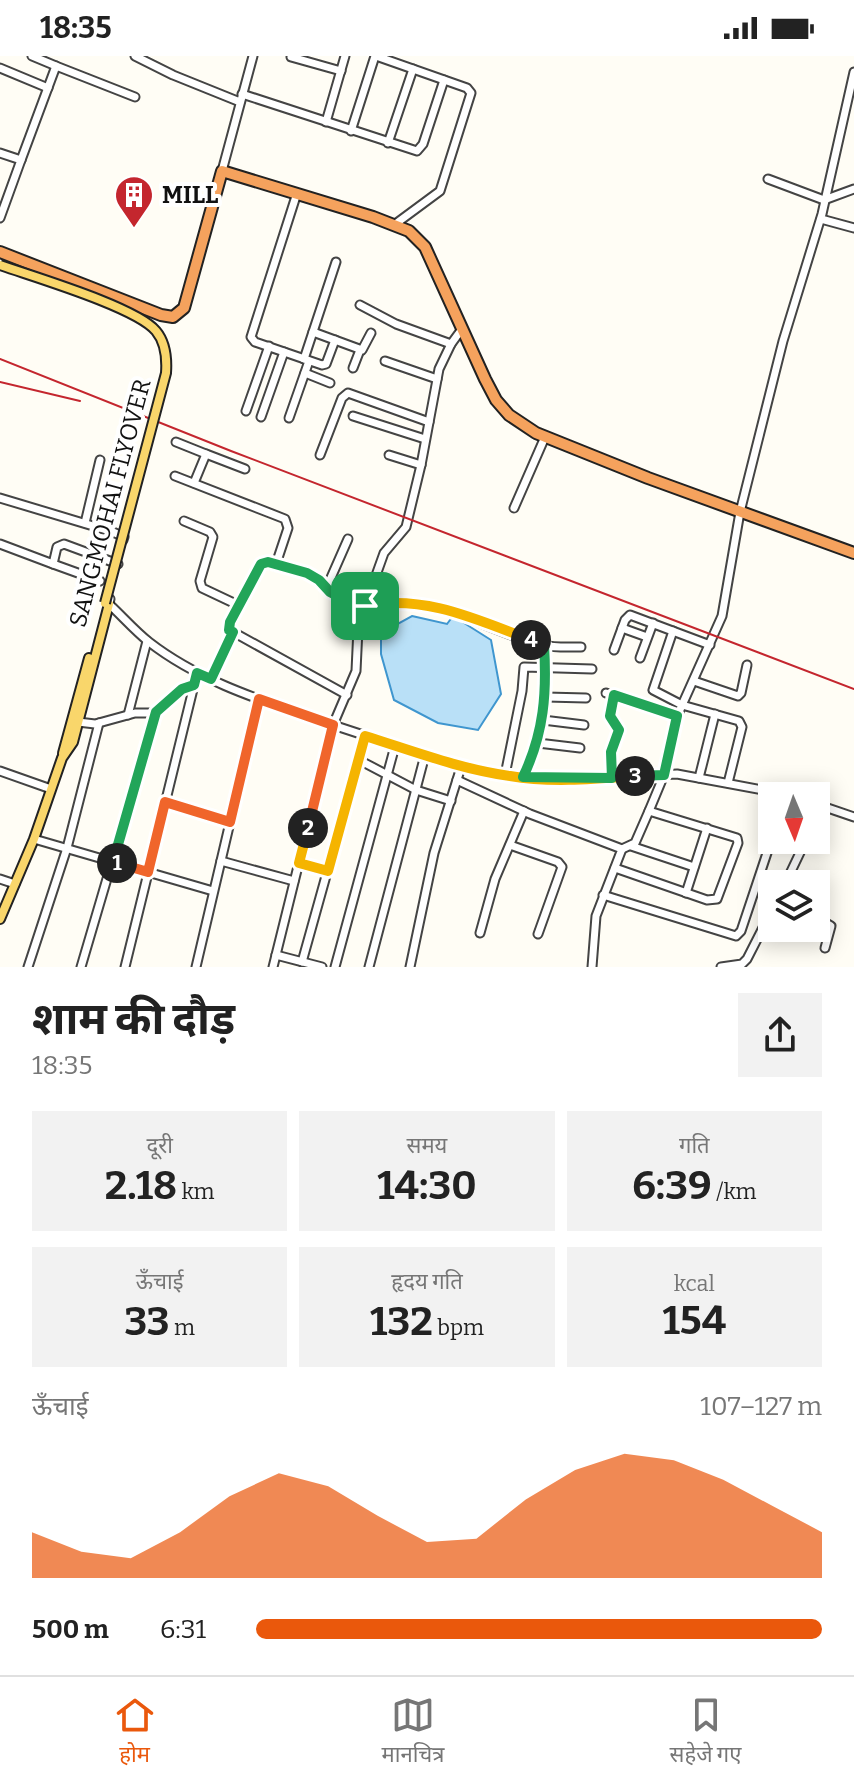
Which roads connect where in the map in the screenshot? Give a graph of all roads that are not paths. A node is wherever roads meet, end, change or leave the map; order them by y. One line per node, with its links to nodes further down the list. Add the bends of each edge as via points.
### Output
1 (32, 56): 7 (street)
2 (135, 56): 15 (street)
3 (253, 56): 15 (street)
4 (345, 56): 10 (street)
5 (376, 56): 9 (street); 19 (street)
6 (291, 57): 10 (street)
7 (56, 66): 13 (street); 14 (street)
8 (0, 68): 13 (street)
9 (413, 69): 12 (street); 20 (street)
10 (341, 71): 16 (street)
11 (854, 72): 17 (street)
12 (444, 80): 20 (street, via 421,148 413,151); 30 (street, via 471,93 443,186)
13 (48, 88): 22 (street)
14 (135, 97)
15 (241, 98): 16 (street); 23 (street)
16 (326, 122): 19 (street)
17 (843, 122): 18 (street); 27 (street)
18 (854, 125)
19 (351, 131): 20 (street)
20 (388, 143)
21 (0, 153): 22 (street)
22 (21, 160): 28 (street)
23 (222, 171): 26 (highway); 32 (highway, via 184,308 177,316 161,315)
24 (768, 179): 27 (street)
25 (854, 189): 27 (street)
26 (297, 193): 30 (highway); 41 (street, via 251,334 252,340)
27 (824, 200): 29 (street)
28 (0, 218)
29 (821, 219): 31 (street); 68 (street, via 783,341)
30 (394, 225): 36 (highway, via 425,247)
31 (854, 228)
32 (0, 252)
33 (336, 262): 37 (street)
34 (0, 265): 79 (main road, SANGMOHAI FLYOVER, bridge, via 127,311 157,332 164,348 166,373)
35 (360, 305): 40 (street)
36 (462, 329): 40 (street); 55 (highway, via 496,400 509,415)
37 (313, 332): 39 (street); 44 (street)
38 (371, 333): 42 (street)
39 (335, 340): 42 (street); 44 (street, via 324,365)
40 (451, 344): 48 (street)
41 (269, 346): 43 (street); 50 (street)
42 (360, 350): 46 (street)
43 (284, 352): 44 (street); 52 (street)
44 (306, 360): 47 (street)
45 (385, 361): 48 (street)
46 (353, 368)
47 (305, 373): 49 (street); 53 (street)
48 (437, 379): 54 (street)
49 (330, 383)
50 (246, 411)
51 (353, 416): 56 (street)
52 (261, 417)
53 (289, 418)
54 (429, 422): 56 (street); 59 (street, via 348,393)
55 (545, 437): 67 (street); 68 (highway)
56 (425, 439): 62 (street)
57 (176, 442): 58 (street)
58 (206, 454): 63 (street); 65 (street)
59 (320, 455)
60 (389, 455): 62 (street)
61 (100, 460): 70 (street)
62 (421, 465): 81 (street, via 406,527 384,553)
63 (245, 469)
64 (175, 476): 65 (street)
65 (194, 483): 76 (street, via 285,519 288,528)
66 (0, 499): 70 (street)
67 (514, 508)
68 (740, 512): 73 (highway); 89 (street, via 730,583)
69 (184, 521): 80 (street, via 213,537 202,588)
70 (85, 523): 75 (street, via 124,537)
71 (348, 539): 78 (street)
72 (0, 544): 74 (street)
73 (854, 553)
74 (53, 564): 75 (street, via 61,544); 77 (street)
75 (118, 564): 79 (street)
76 (276, 564): 78 (street, via 313,576); 80 (street, via 257,568)
77 (100, 581)
78 (326, 589): 81 (street)
79 (107, 603): 87 (street); 110 (main road); 119 (main road, SANGMOHAI FLYOVER)
80 (238, 605): 85 (street, via 229,627)
81 (362, 606): 88 (street, via 448,609); 100 (street, via 358,661)
82 (653, 623): 83 (street, via 630,615); 84 (street); 86 (street)
83 (622, 628): 86 (street); 91 (street)
84 (673, 631): 89 (street); 104 (street, via 653,690)
85 (233, 632): 97 (street); 100 (street)
86 (647, 637): 92 (street)
87 (147, 641): 96 (street); 107 (street)
88 (544, 645): 90 (street); 94 (street)
89 (710, 645): 98 (street)
90 (581, 647)
91 (614, 650)
92 (640, 658)
93 (747, 665): 98 (street, via 738,696)
94 (545, 667): 95 (street); 101 (street); 123 (street, via 522,669)
95 (592, 669)
96 (197, 673): 97 (street); 99 (street)
97 (211, 679): 103 (street)
98 (694, 681): 104 (street)
99 (194, 685): 105 (street); 135 (street)
100 (347, 695): 112 (street)
101 (546, 697): 102 (street); 109 (street)
102 (586, 698)
103 (259, 699): 112 (street); 140 (street)
104 (682, 705): 106 (street); 108 (street)
105 (156, 712): 107 (street); 148 (street)
106 (715, 714): 128 (street); 130 (street, via 742,724)
107 (128, 715): 111 (street)
108 (677, 716): 124 (street); 127 (street, via 610,694 610,716 619,730 611,752)
109 (543, 720): 113 (street); 115 (street)
110 (78, 722): 111 (street); 119 (main road)
111 (99, 723): 144 (street)
112 (333, 725): 114 (street); 149 (street)
113 (584, 725)
114 (365, 736): 116 (street); 120 (street)
115 (538, 743): 117 (street); 126 (street)
116 (395, 746): 118 (street); 125 (street)
117 (580, 748)
118 (425, 755): 121 (street); 133 (street)
119 (62, 758): 131 (main road)
120 (359, 760): 125 (street); 152 (street)
121 (461, 767): 123 (street); 129 (street)
122 (0, 771): 131 (street)
123 (505, 775): 126 (street)
124 (664, 775): 127 (street); 128 (street); 138 (street)
125 (387, 777): 133 (street); 175 (street)
126 (523, 777): 127 (street)
127 (612, 778)
128 (699, 778): 130 (street)
129 (457, 780): 134 (street); 137 (street)
130 (728, 783): 132 (street)
131 (51, 789): 142 (main road)
132 (758, 789)
133 (416, 790): 134 (street); 176 (street)
134 (451, 801): 177 (street, via 434,853)
135 (165, 802): 140 (street); 153 (street)
136 (830, 809): 139 (street)
137 (524, 811): 143 (street); 145 (street)
138 (649, 811): 141 (street); 145 (street, via 635,843)
139 (854, 817)
140 (230, 822): 147 (street)
141 (707, 828): 150 (street); 158 (street, via 734,836 738,843 717,899)
142 (34, 839): 144 (street); 156 (main road)
143 (510, 845): 161 (street); 162 (street, via 562,867)
144 (67, 848): 148 (street); 169 (street)
145 (627, 848): 150 (street); 151 (street)
146 (767, 854): 159 (street, via 736,936)
147 (221, 861): 155 (street); 157 (street)
148 (113, 862): 153 (street); 170 (street)
149 (299, 863): 152 (street); 155 (street)
150 (694, 867): 158 (street)
151 (615, 868): 158 (street); 159 (street)
152 (328, 871): 167 (street)
153 (148, 872): 157 (street); 171 (street)
154 (0, 879): 156 (street)
155 (294, 881): 166 (street)
156 (15, 884): 160 (main road)
157 (213, 891): 172 (street)
158 (686, 893)
159 (603, 895): 178 (street)
160 (0, 919)
161 (480, 933)
162 (538, 934)
163 (758, 942): 168 (street, via 742,964)
164 (827, 942): 165 (street)
165 (825, 948)
166 (276, 955): 167 (street); 173 (street)
167 (302, 962): 174 (street)
168 (728, 966): 179 (street)
169 (28, 967)
170 (81, 967)
171 (125, 967)
172 (196, 967)
173 (273, 967)
174 (322, 967)
175 (335, 967)
176 (369, 967)
177 (410, 967)
178 (592, 967)
179 (721, 967)

